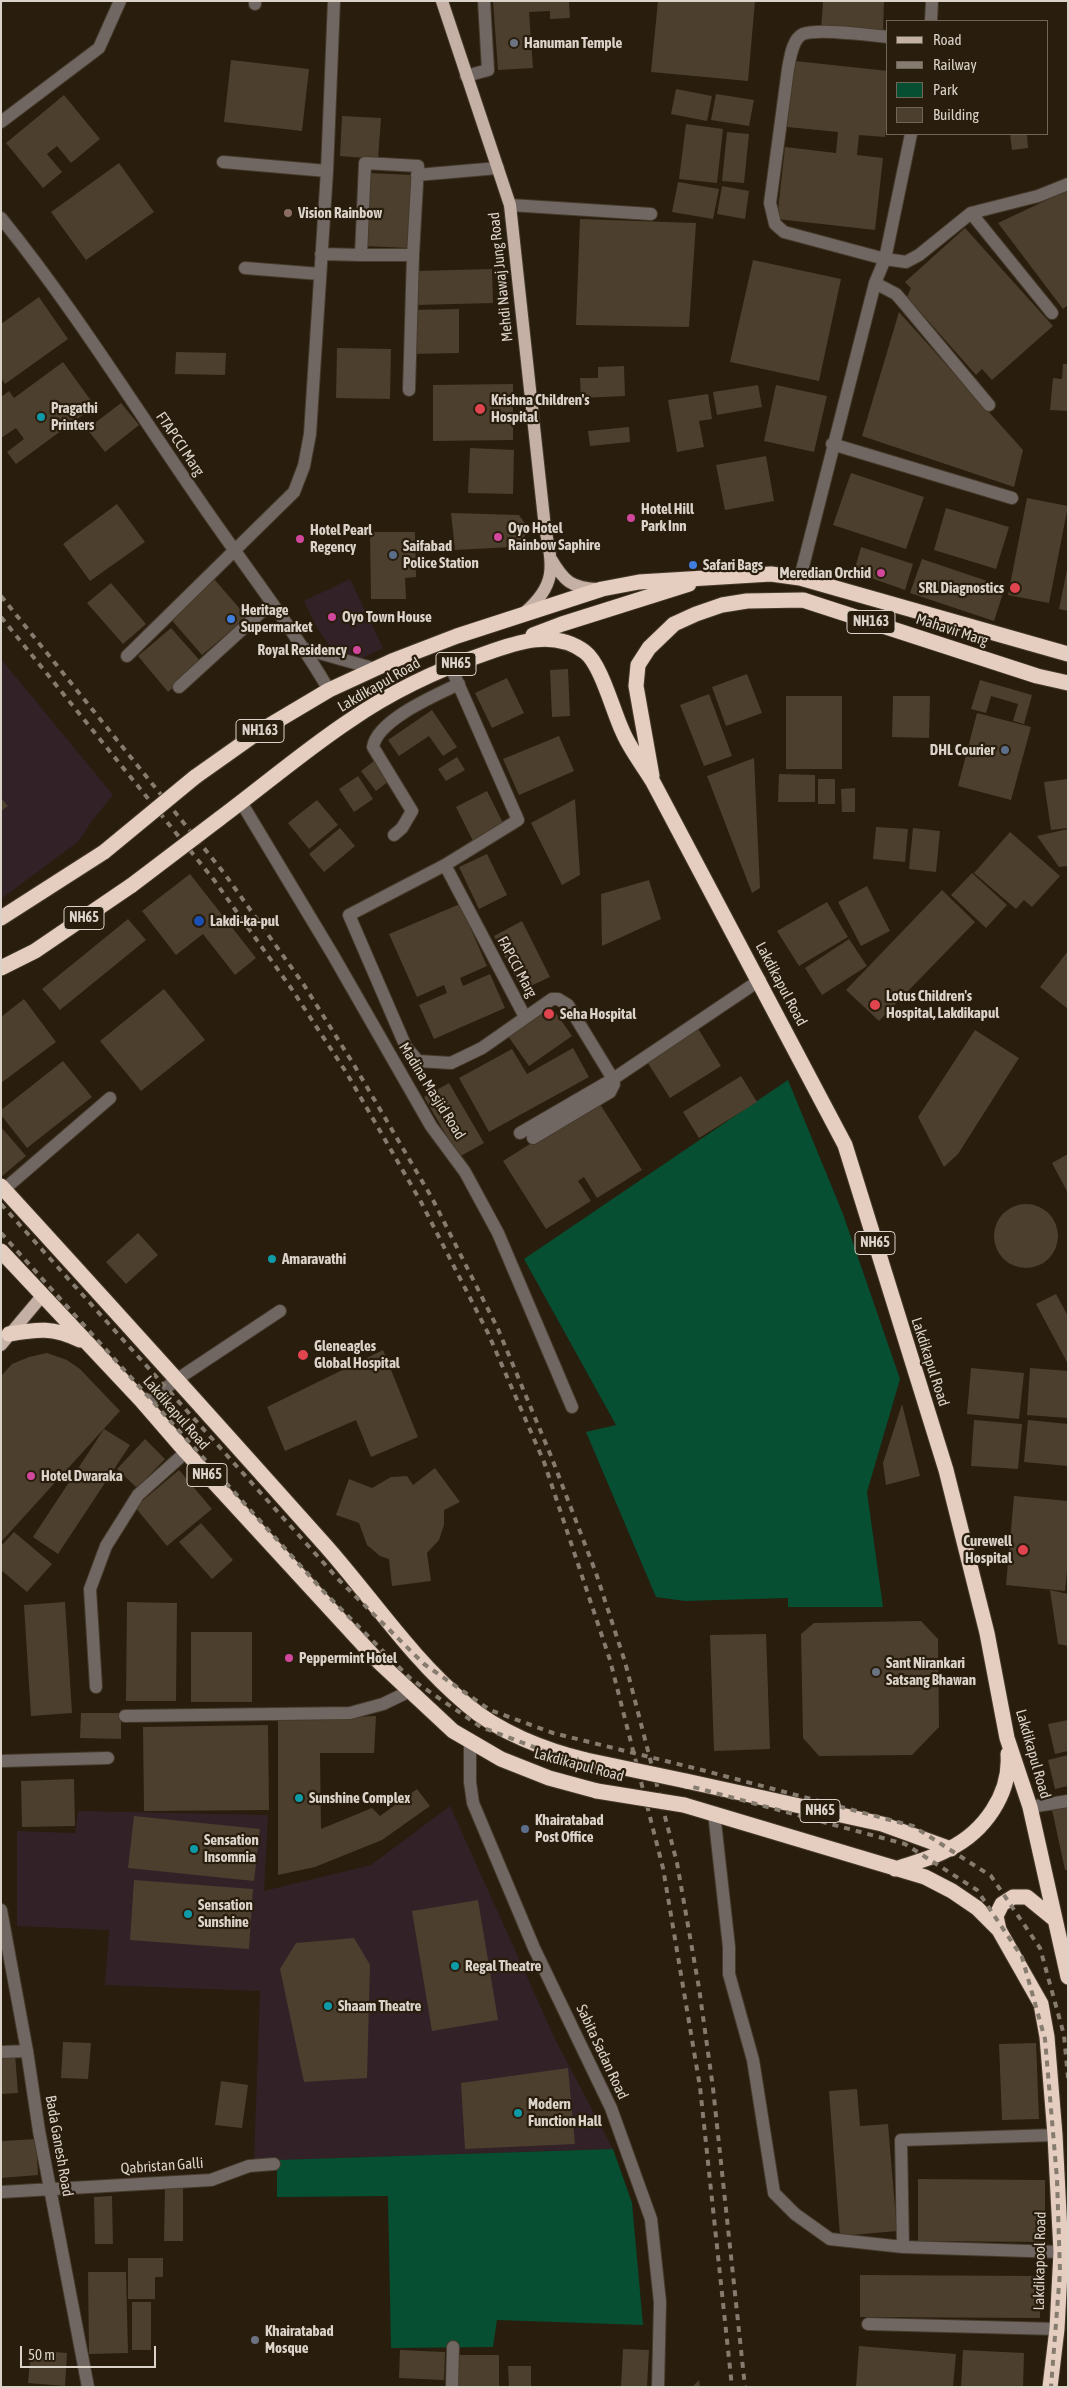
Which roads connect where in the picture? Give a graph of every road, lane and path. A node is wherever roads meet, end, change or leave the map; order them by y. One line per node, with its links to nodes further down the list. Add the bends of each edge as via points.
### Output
1 (120, 1): 9 (street, via 99,48)
2 (334, 1): 13 (street)
3 (442, 1): 8 (main road, Mehdi Nawaj Jung Road)
4 (484, 1): 8 (street, via 488,70)
5 (932, 1): 6 (street)
6 (931, 20)
7 (886, 37): 23 (street, via 828,32 803,34 798,39 788,69 770,203 775,224 784,232)
8 (466, 76): 12 (main road, Mehdi Nawaj Jung Road)
9 (1, 122)
10 (911, 135): 23 (street)
11 (223, 162): 13 (street)
12 (498, 168): 14 (street); 16 (main road, Mehdi Nawaj Jung Road)
13 (327, 171): 20 (street)
14 (417, 175): 21 (street, via 418,166 365,163); 22 (street)
15 (1068, 184): 17 (street, via 1038,196)
16 (510, 205): 18 (street); 33 (main road, Mehdi Nawaj Jung Road)
17 (971, 213): 23 (street, via 906,262); 27 (street)
18 (651, 214)
19 (1, 218): 32 (street, FTAPCCI Marg, via 75,315)
20 (321, 254): 21 (street); 25 (street)
21 (360, 255): 22 (street)
22 (413, 255): 28 (street)
23 (885, 259): 26 (street)
24 (245, 268): 25 (street)
25 (320, 274): 32 (street, via 310,434 304,466 294,492)
26 (875, 283): 29 (street, via 896,294); 30 (street)
27 (1052, 313)
28 (409, 390)
29 (989, 405)
30 (832, 444): 31 (street); 35 (street)
31 (1012, 498)
32 (234, 552): 37 (street, FTAPCCI Marg); 42 (street)
33 (551, 559): 36 (main road, via 562,577 581,588); 38 (main road, via 550,580 540,600)
34 (715, 577): 35 (highway, Mahavir Marg / NH163, via 771,574); 36 (highway, Mahavir Marg / NH163, via 658,580); 39 (highway, NH163, via 562,624)
35 (800, 578): 41 (highway, Mahavir Marg / NH163)
36 (602, 589): 38 (highway, Lakdikapul Road / NH163)
37 (272, 604): 40 (street, FTAPCCI Marg); 47 (street)
38 (523, 614): 44 (highway, Lakdikapul Road / NH163, via 457,636)
39 (511, 644): 43 (highway, Lakdikapul Road / NH65); 49 (highway, Lakdikapul Road / NH65, via 544,638 569,642 587,653 600,673 622,732)
40 (305, 649): 44 (street); 48 (street, FTAPCCI Marg)
41 (1068, 654)
42 (127, 656)
43 (450, 666): 46 (street); 50 (highway, Lakdikapul Road / NH65, via 399,690 349,721)
44 (376, 669): 48 (highway, Lakdikapul Road / NH163)
45 (1068, 682): 49 (highway, Mahavir Marg / NH163, via 1037,676 803,600 722,605 674,624 649,648 638,666 636,686)
46 (458, 684): 51 (street, via 418,704 374,739 373,747 412,811); 52 (street, via 518,820)
47 (179, 687)
48 (329, 690): 53 (highway, Lakdikapul Road / NH163, bridge, via 260,731 195,777 104,852)
49 (653, 782): 57 (highway, Lakdikapul Road / NH65)
50 (241, 802): 54 (highway, Lakdikapul Road / NH65, bridge, via 132,885); 71 (street, Madina Masjid Road, via 431,1126 465,1172 498,1233)
51 (394, 835)
52 (445, 864): 58 (street, FAPCCI Marg); 58 (street, via 349,915 406,1047 418,1061 451,1063 482,1048)
53 (1, 918)
54 (35, 951): 55 (highway, Lakdikapul Road / NH65); 56 (highway, Lakdikapul Road / NH65)
55 (1, 968)
56 (1, 980)
57 (760, 980): 59 (street); 76 (highway, Lakdikapul Road / NH65, via 845,1145 946,1470 987,1633)
58 (525, 1017): 59 (street, FAPCCI Marg, via 552,1000 564,1002)
59 (613, 1079): 61 (street); 62 (street, via 610,1092)
60 (110, 1098): 63 (street)
61 (520, 1134)
62 (533, 1138)
63 (2, 1189): 69 (highway, Lakdikapul Road / NH65)
64 (3, 1257): 65 (highway, Lakdikapul Road / NH65)
65 (42, 1296): 67 (main road); 68 (highway, Lakdikapul Road / NH65)
66 (280, 1310): 69 (street)
67 (4, 1335): 68 (highway, via 40,1329 56,1330)
68 (86, 1342): 70 (highway, Lakdikapul Road / NH65)
69 (176, 1380): 70 (street); 83 (highway, Lakdikapul Road / NH65, bridge, via 327,1548 410,1650 467,1705 494,1724 534,1743 586,1760 882,1824)
70 (145, 1405): 72 (highway, Lakdikapul Road / NH65)
71 (572, 1407)
72 (186, 1452): 73 (street, via 138,1495 106,1546 90,1588); 74 (highway, Lakdikapul Road / NH65, via 379,1662)
73 (96, 1687)
74 (410, 1691): 75 (street, via 382,1704 350,1713); 77 (highway, Lakdikapul Road / NH65, via 453,1731)
75 (125, 1716)
76 (1007, 1738): 81 (highway, Lakdikapul Road / NH65); 83 (highway, NH65, via 1009,1768 1001,1798 982,1825)
77 (470, 1742): 82 (highway, Lakdikapul Road / NH65, bridge, via 501,1759 549,1778 597,1791); 102 (street, Sabita Sadan Road, via 473,1803 534,1948 611,2108 651,2219 660,2302)
78 (108, 1758): 79 (street)
79 (1, 1761)
80 (1068, 1801): 81 (street)
81 (1030, 1807): 86 (highway, Lakdikapul Road / NH65)
82 (714, 1813): 84 (highway, Lakdikapul Road / NH65); 95 (street, via 730,1947 730,1974 754,2060 774,2193 795,2214 830,2239)
83 (951, 1849): 84 (highway, NH65)
84 (895, 1869): 87 (highway, Lakdikapul Road / NH65, via 925,1877 952,1890)
85 (1, 1910): 89 (street, Bada Ganesh Road)
86 (1054, 1919): 87 (highway, via 1027,1897 1013,1897 1002,1904 996,1916); 88 (highway, Lakdikapul Road / NH65)
87 (999, 1930): 91 (highway, Lakdikapul Road / NH65, via 1041,2004)
88 (1068, 1976)
89 (27, 2051): 90 (street); 93 (street, Bada Ganesh Road)
90 (1, 2052)
91 (1055, 2135): 95 (street, via 901,2140); 96 (highway, Lakdikapool Road / NH65)
92 (274, 2164): 93 (street, Qabristan Galli, via 249,2166 211,2180)
93 (50, 2190): 94 (street, Qabristan Galli); 100 (street, Bada Ganesh Road)
94 (1, 2192)
95 (903, 2247): 96 (street)
96 (1060, 2252): 98 (highway, Lakdikapool Road / NH65)
97 (868, 2324): 98 (street)
98 (1057, 2329): 103 (highway, Lakdikapool Road / NH65)
99 (453, 2347): 101 (street)
100 (88, 2387)
101 (452, 2387)
102 (658, 2387)
103 (1050, 2387)

